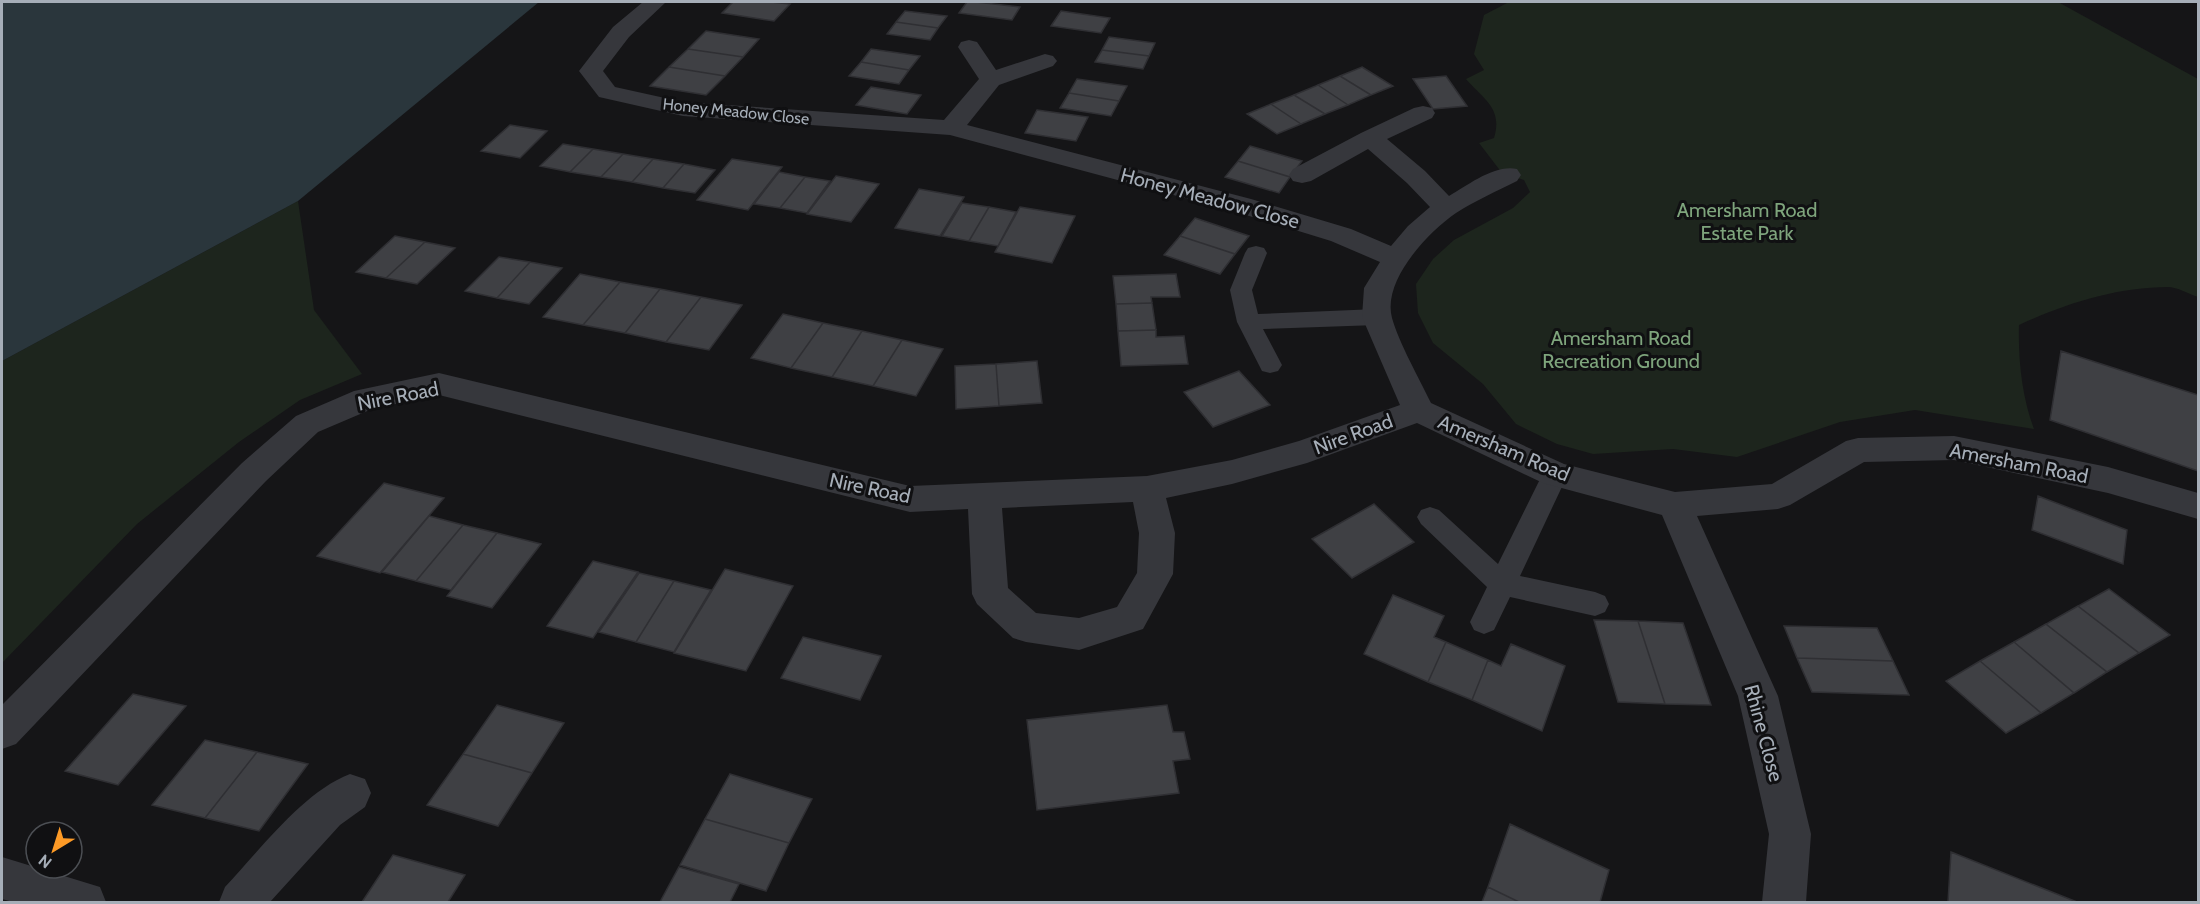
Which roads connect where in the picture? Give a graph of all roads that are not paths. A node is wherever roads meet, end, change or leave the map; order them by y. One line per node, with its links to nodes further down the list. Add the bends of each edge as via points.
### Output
1 (655, 2): 6 (street, Honey Meadow Close, via 621,32 591,71 607,92 683,109)
2 (969, 46): 4 (street)
3 (1045, 61): 4 (street)
4 (991, 80): 6 (street)
5 (1423, 113): 7 (street)
6 (951, 128): 12 (street, Honey Meadow Close, via 1242,205 1341,235)
7 (1370, 138): 8 (street); 10 (street)
8 (1302, 175)
9 (1508, 175): 10 (street, Amersham Road)
10 (1446, 208): 12 (street, Amersham Road)
11 (1256, 253): 14 (lane, via 1241,290)
12 (1396, 258): 13 (street, Amersham Road, via 1378,288)
13 (1377, 317): 14 (lane); 16 (street, Amersham Road)
14 (1248, 322): 15 (lane)
15 (1270, 365)
16 (1418, 410): 17 (street, Amersham Road); 18 (street, Nire Road, via 1307,451 1232,472)
17 (1555, 474): 20 (street, Amersham Road); 23 (lane)
18 (1147, 489): 19 (street, Nire Road); 19 (street, via 1157,533 1155,574 1130,618 1079,634 1026,627 990,594)
19 (985, 497): 26 (street, Nire Road, via 910,499 439,384 365,399 307,424 254,472)
20 (1675, 505): 21 (street, Amersham Road, via 1778,496 1858,450 1954,448 2108,480); 31 (street, Rhine Close, via 1758,696 1790,834)
21 (2199, 506)
22 (1430, 517): 23 (lane)
23 (1502, 584): 24 (lane); 25 (lane)
24 (1595, 604)
25 (1484, 622)
26 (2, 731)
27 (350, 793): 30 (street, via 325,811)
28 (2, 878): 29 (street)
29 (84, 903)
30 (240, 903)
31 (1784, 903)

